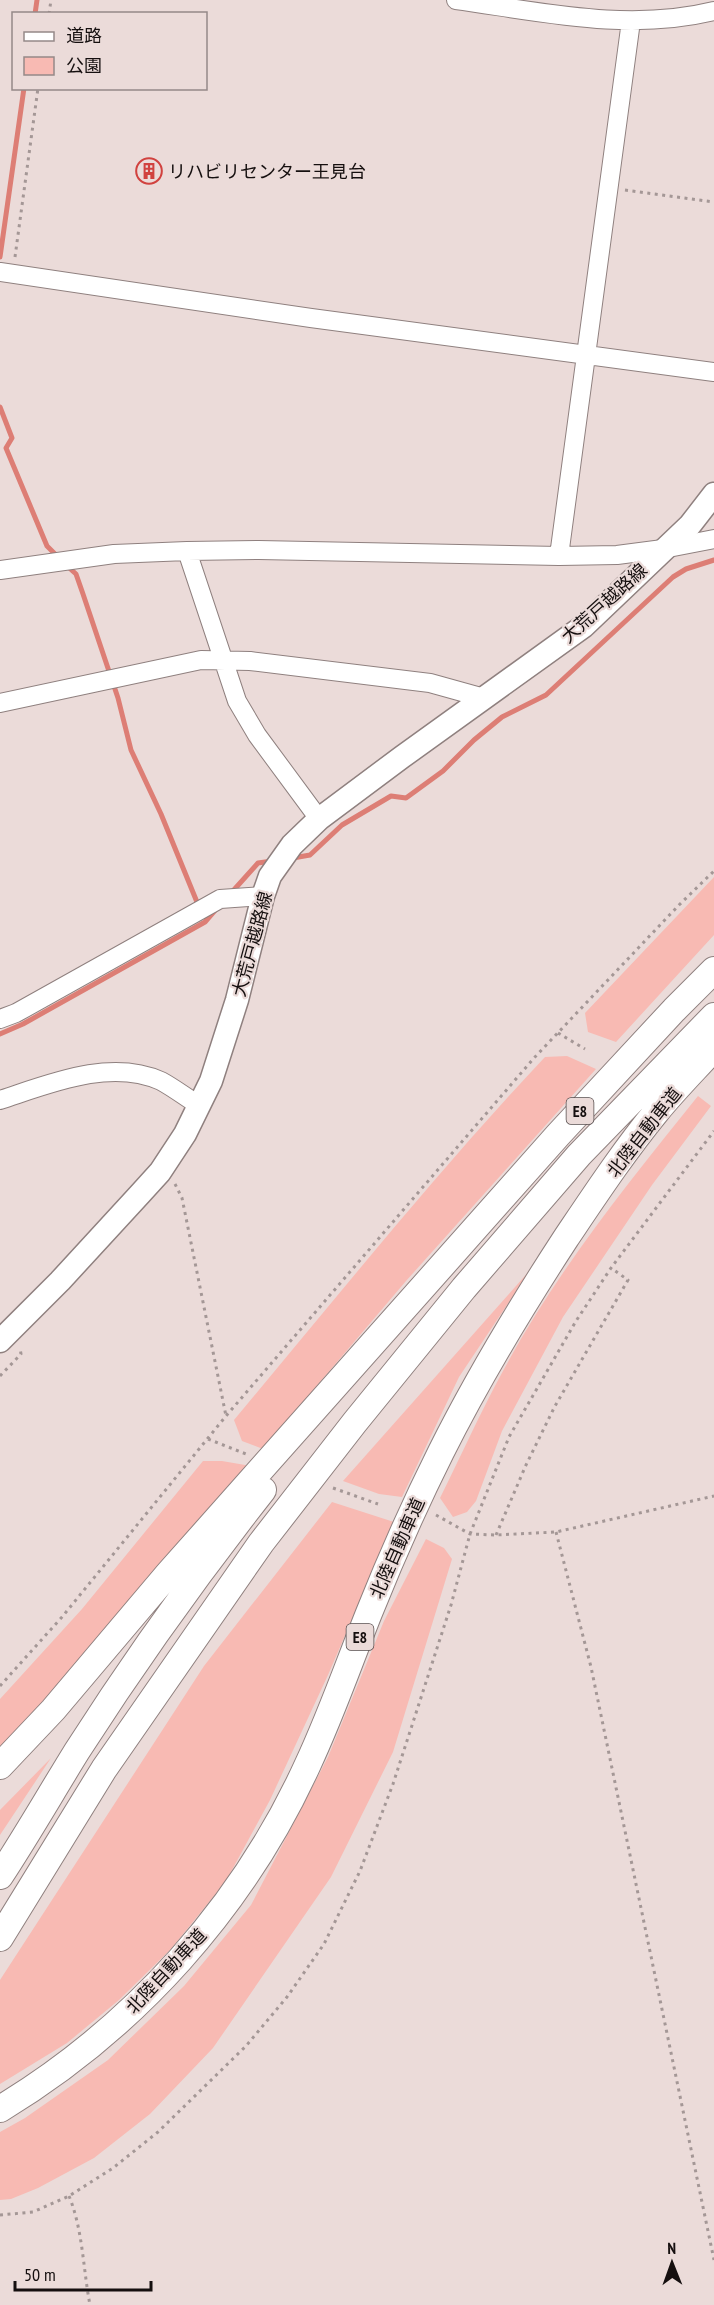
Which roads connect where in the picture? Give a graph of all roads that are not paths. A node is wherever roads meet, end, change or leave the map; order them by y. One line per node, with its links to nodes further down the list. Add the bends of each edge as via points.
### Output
1 (456, 0): 3 (street)
2 (714, 11): 3 (street, via 657,21)
3 (631, 21): 5 (street)
4 (6, 273): 5 (street)
5 (585, 354): 6 (street); 11 (street)
6 (714, 372)
7 (714, 494): 9 (main road, 大荒戸越路線, via 690,525)
8 (714, 539): 9 (street)
9 (663, 549): 11 (street); 14 (main road, 大荒戸越路線, via 584,626)
10 (186, 551): 11 (street); 12 (street, via 114,554); 13 (street)
11 (559, 556)
12 (0, 570)
13 (222, 662): 14 (street, via 250,660 430,683); 15 (street, via 201,660); 16 (street, via 237,701 257,735)
14 (484, 698): 16 (main road, 大荒戸越路線)
15 (0, 703)
16 (319, 819): 17 (main road, 大荒戸越路線, via 283,856)
17 (263, 896): 20 (street, via 220,899); 23 (main road, 大荒戸越路線, via 237,1000)
18 (714, 970): 24 (highway, E8, via 558,1134)
19 (714, 1016): 28 (highway, 北陸自動車道 / E8, via 579,1155 464,1288 261,1543 104,1769)
20 (0, 1019)
21 (714, 1048): 29 (highway, 北陸自動車道 / E8, via 657,1111 596,1194 478,1381 402,1533 308,1766 230,1897 204,1933 132,2010 86,2051)
22 (0, 1100): 23 (street, via 58,1082 132,1072 161,1081)
23 (200, 1106): 25 (main road, 大荒戸越路線, via 160,1172)
24 (451, 1256): 26 (highway, E8); 27 (highway, E8, via 234,1527 77,1751)
25 (0, 1341)
26 (0, 1766)
27 (0, 1876)
28 (0, 1938)
29 (0, 2109)

